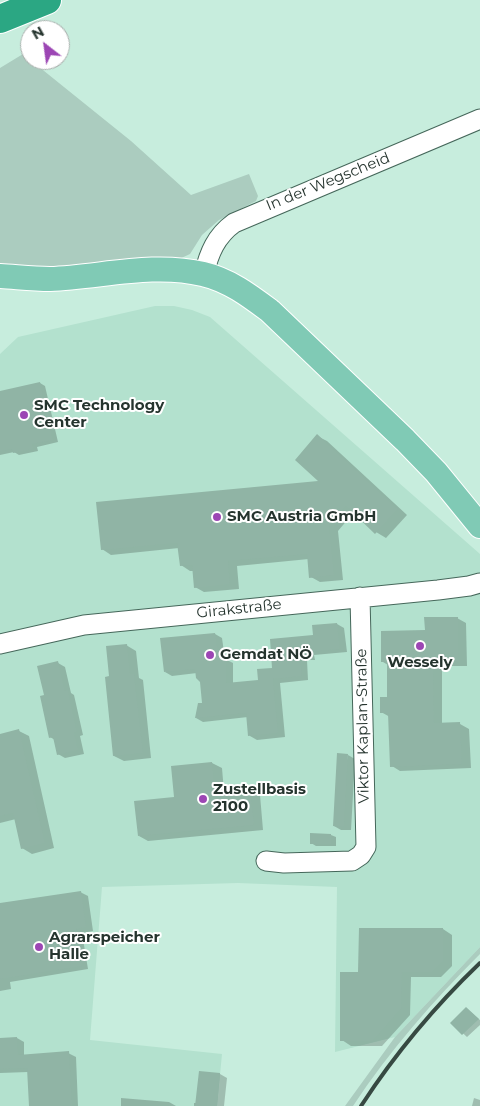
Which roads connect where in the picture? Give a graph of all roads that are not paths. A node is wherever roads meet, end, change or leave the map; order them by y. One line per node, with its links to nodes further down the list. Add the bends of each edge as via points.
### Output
1 (47, 0): 2 (highway)
2 (0, 19)
3 (480, 119): 4 (street, In der Wegscheid, via 234,223 217,239)
4 (204, 274): 6 (main road, via 160,270); 8 (main road, via 238,289 282,321 436,472)
5 (0, 276): 6 (main road)
6 (50, 278): 7 (main road)
7 (0, 290)
8 (480, 526)
9 (480, 583): 10 (street, Girakstraße)
10 (360, 597): 11 (street, Girakstraße, via 84,625); 12 (street, Viktor Kaplan-Straße, via 366,847 352,861)
11 (0, 644)
12 (266, 861)

